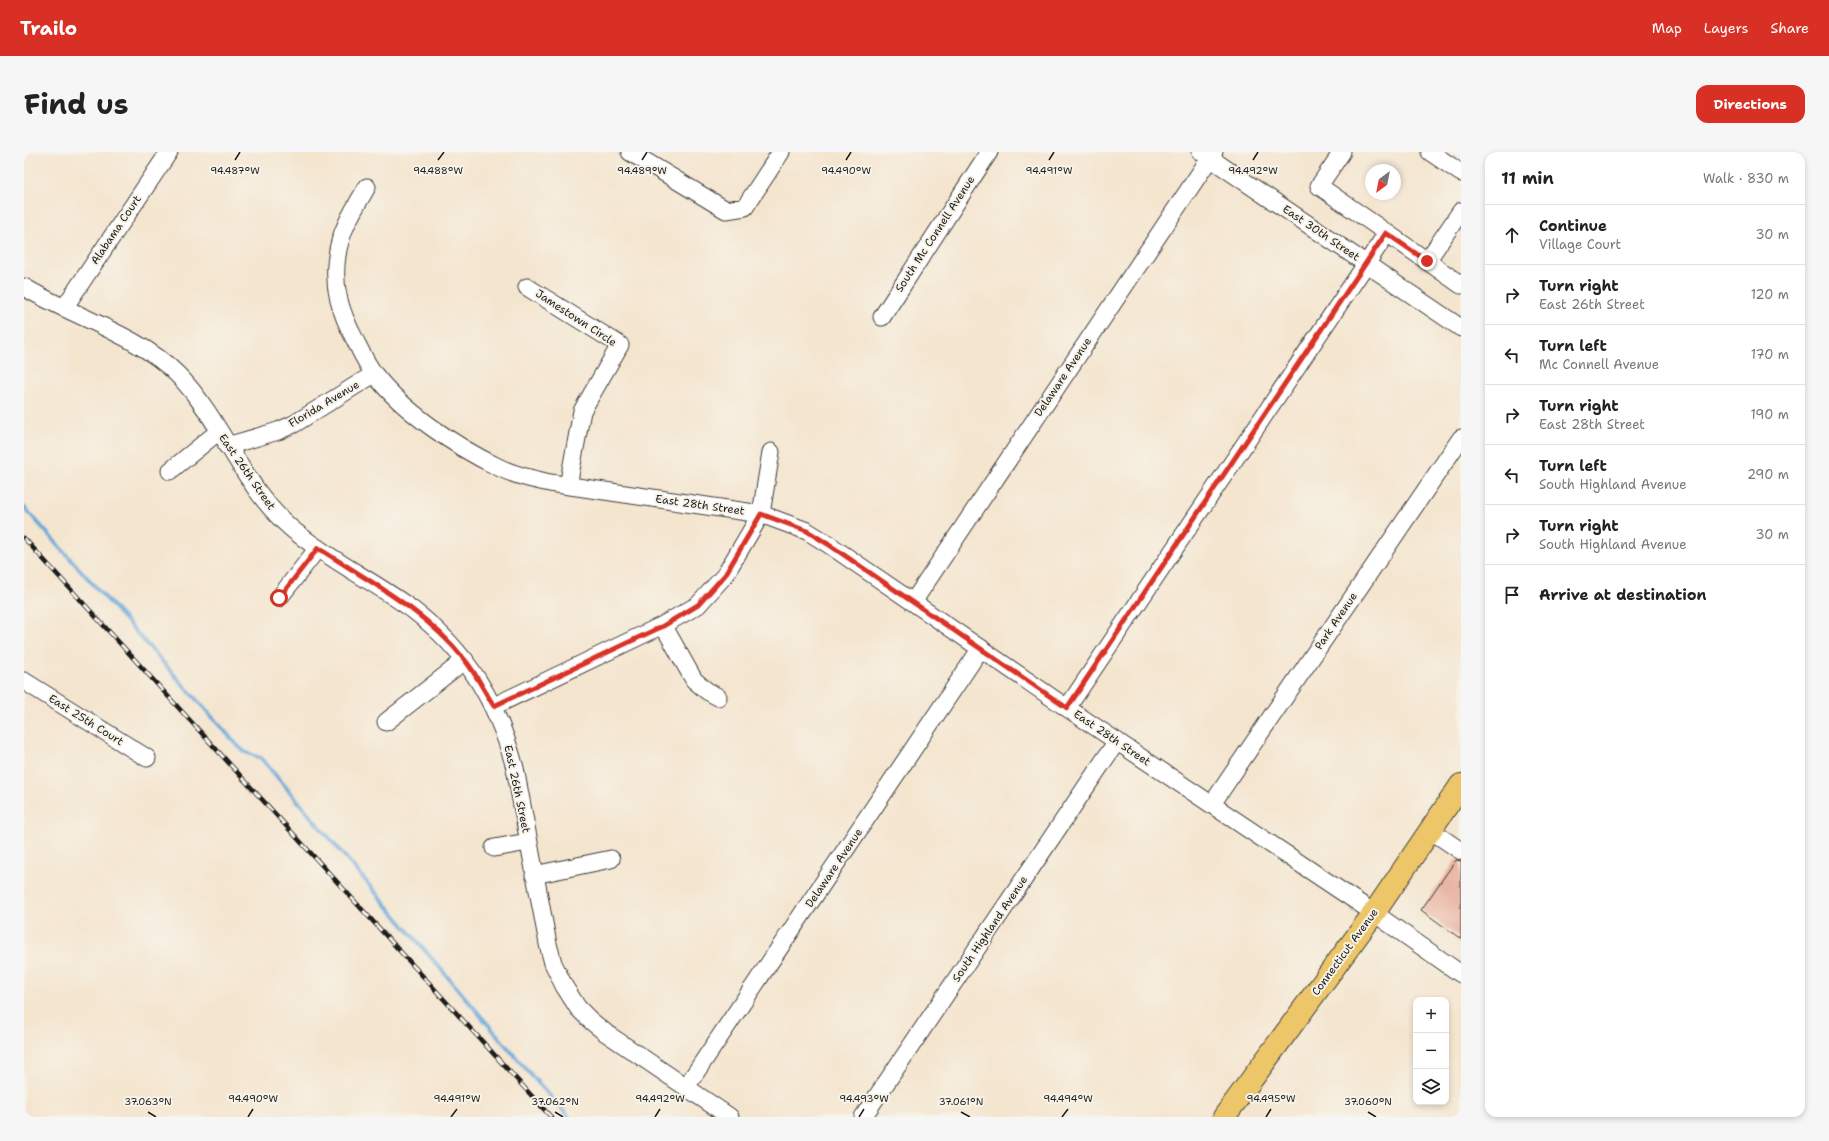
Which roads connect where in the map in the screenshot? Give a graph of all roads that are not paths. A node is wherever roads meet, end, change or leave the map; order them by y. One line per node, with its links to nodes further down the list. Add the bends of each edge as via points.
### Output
1 (169, 152): 17 (street, Alabama Court)
2 (630, 152): 3 (street, via 726,210 745,207)
3 (781, 152)
4 (989, 152): 18 (street, South Mc Connell Avenue)
5 (1342, 152): 11 (street, via 1319,186)
6 (1430, 152): 8 (street)
7 (1208, 154): 13 (street, East 30th Street); 30 (street, Delaware Avenue)
8 (1461, 173)
9 (367, 187): 20 (street, East 28th Street, via 341,236 337,256 336,290 345,321)
10 (1461, 211): 12 (street)
11 (1386, 233): 12 (street); 13 (street)
12 (1427, 261): 14 (street)
13 (1366, 264): 19 (street, East 30th Street); 37 (street)
14 (1461, 285)
15 (24, 287): 17 (street, East 26th Street)
16 (527, 287): 26 (street, Jamestown Circle, via 620,345 582,411)
17 (64, 308): 21 (street, East 26th Street, via 159,358 178,374)
18 (882, 316)
19 (1461, 328)
20 (374, 374): 23 (street, Florida Avenue, via 294,424); 26 (street, East 28th Street, via 401,404 479,457 525,477)
21 (219, 431): 23 (street, East 26th Street); 25 (street)
22 (1461, 438): 42 (street, Park Avenue)
23 (227, 446): 28 (street, East 26th Street, via 268,506 292,529)
24 (771, 452): 27 (street)
25 (170, 471)
26 (568, 486): 27 (street, East 28th Street)
27 (761, 514): 30 (street, East 28th Street, via 807,531); 31 (street, via 715,588 698,605)
28 (318, 548): 29 (street); 33 (street, East 26th Street, via 412,610 441,634)
29 (279, 598)
30 (913, 602): 32 (street, East 28th Street)
31 (663, 626): 35 (street, via 694,680); 36 (street)
32 (981, 648): 37 (street, East 28th Street); 51 (street, Delaware Avenue)
33 (465, 660): 36 (street, East 26th Street); 38 (street)
34 (24, 681): 40 (street, East 25th Court)
35 (718, 697)
36 (494, 706): 44 (street, East 26th Street, via 515,768)
37 (1067, 708): 39 (street, East 28th Street)
38 (386, 722)
39 (1117, 741): 42 (street, East 28th Street); 53 (street, South Highland Avenue)
40 (147, 758)
41 (1461, 785): 43 (main road, Connecticut Avenue)
42 (1212, 804): 49 (street, East 28th Street)
43 (1430, 830): 46 (street); 49 (main road, Connecticut Avenue)
44 (528, 842): 45 (street); 48 (street, East 26th Street)
45 (494, 848)
46 (1461, 851)
47 (611, 859): 48 (street)
48 (534, 875): 51 (street, East 26th Street, via 553,963 578,1008 606,1033)
49 (1374, 913): 50 (street, East 28th Street); 54 (main road, Connecticut Avenue)
50 (1461, 974)
51 (686, 1087): 52 (street, East 26th Street)
52 (730, 1117)
53 (863, 1117)
54 (1224, 1117)

